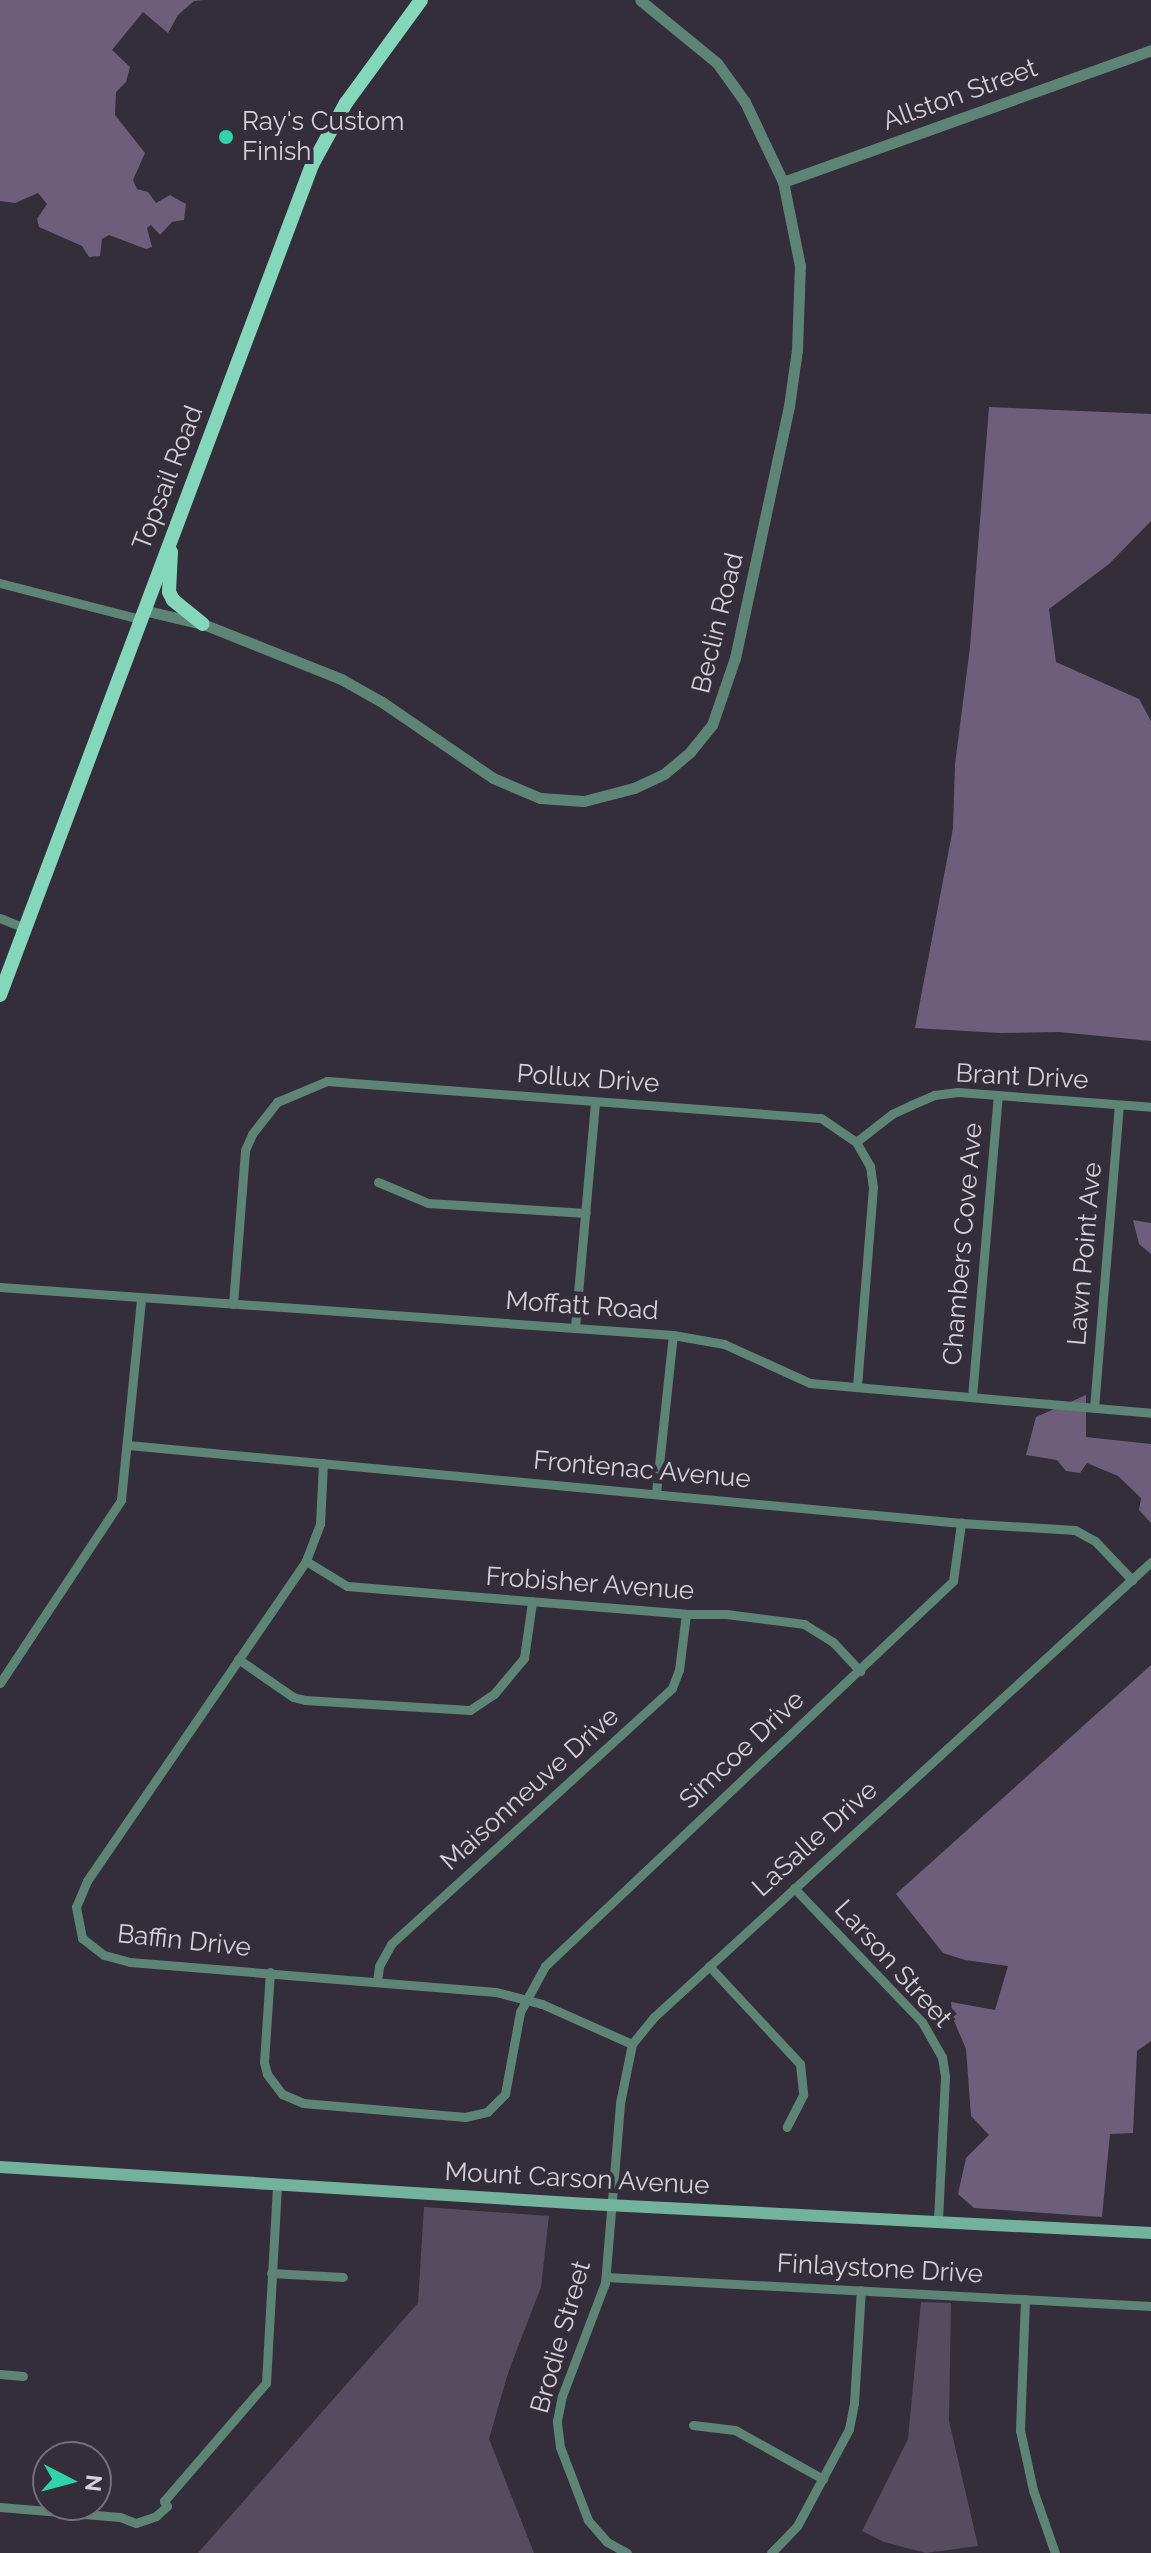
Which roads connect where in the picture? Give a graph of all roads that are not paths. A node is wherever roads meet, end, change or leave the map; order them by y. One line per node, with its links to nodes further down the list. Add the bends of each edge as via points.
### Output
1 (421, 0): 5 (main road, Topsail Road, via 346,103 312,165)
2 (640, 0): 4 (street, Beclin Road, via 729,78 759,127)
3 (1151, 50): 4 (street, Allston Street)
4 (783, 182): 8 (street, Beclin Road, via 797,243 800,308 778,466 726,692 712,725 664,774 593,799 540,798 493,778 341,679)
5 (171, 542): 7 (main road, Topsail Road); 8 (main road, via 169,592 180,608)
6 (0, 583): 7 (street)
7 (141, 614): 8 (street, Beclin Road); 10 (main road, Topsail Road)
8 (203, 624)
9 (0, 918): 10 (street)
10 (25, 928): 11 (main road, Topsail Road)
11 (0, 995)
12 (998, 1095): 14 (street, Brant Drive); 16 (street, Brant Drive, via 934,1095 892,1114); 25 (street, Chambers Cove Ave)
13 (595, 1102): 16 (street, Pollux Drive, via 821,1118); 18 (street); 21 (street, Pollux Drive, via 327,1081 277,1102 245,1150)
14 (1119, 1105): 15 (street, Brant Drive); 26 (street, Lawn Point Ave)
15 (1151, 1107)
16 (856, 1142): 24 (street, via 870,1166 873,1187)
17 (378, 1182): 18 (street, via 428,1203)
18 (586, 1213): 22 (street)
19 (0, 1287): 20 (street, Moffatt Road)
20 (141, 1298): 21 (street, Moffatt Road); 28 (street)
21 (233, 1304): 22 (street, Moffatt Road)
22 (575, 1327): 23 (street, Moffatt Road)
23 (673, 1335): 24 (street, Moffatt Road, via 724,1344 803,1381); 30 (street)
24 (857, 1387): 25 (street, Moffatt Road)
25 (972, 1397): 26 (street, Moffatt Road)
26 (1094, 1408): 27 (street, Moffatt Road)
27 (1151, 1413)
28 (128, 1445): 29 (street, Frontenac Avenue); 39 (street, via 119,1507)
29 (323, 1463): 30 (street, Frontenac Avenue); 32 (street, Baffin Drive, via 320,1524)
30 (656, 1493): 31 (street, Frontenac Avenue)
31 (961, 1523): 34 (street, Frontenac Avenue, via 1075,1530 1095,1541); 38 (street, Simcoe Drive, via 953,1581)
32 (306, 1561): 35 (street, Frobisher Avenue, via 347,1586); 37 (street, Baffin Drive)
33 (1151, 1562): 34 (street, LaSalle Drive)
34 (1132, 1580): 40 (street, LaSalle Drive)
35 (532, 1602): 36 (street, Frobisher Avenue); 37 (street, via 524,1658 494,1694 470,1710 305,1700)
36 (686, 1614): 38 (street, Frobisher Avenue, via 804,1624 833,1642); 43 (street, Maisonneuve Drive, via 672,1688 391,1944)
37 (238, 1659): 42 (street, Baffin Drive, via 87,1881 76,1907 77,1921 82,1938 115,1960)
38 (860, 1671): 44 (street, Simcoe Drive, via 556,1953)
39 (0, 1683)
40 (794, 1888): 41 (street, LaSalle Drive); 50 (street, Larson Street, via 922,2022 942,2057)
41 (709, 1966): 45 (street, LaSalle Drive); 46 (street, via 800,2064 803,2095)
42 (270, 1972): 43 (street, Baffin Drive); 44 (street, Simcoe Drive, via 267,2074 282,2094 303,2103 465,2117 487,2112 509,2083 515,2029)
43 (377, 1981): 44 (street, Baffin Drive)
44 (526, 1998): 45 (street, Baffin Drive)
45 (632, 2044): 49 (street, LaSalle Drive, via 620,2103)
46 (787, 2127)
47 (0, 2167): 48 (main road, Mount Carson Avenue)
48 (277, 2186): 49 (main road, Mount Carson Avenue); 52 (street)
49 (611, 2204): 50 (main road, Mount Carson Avenue); 54 (street, Brodie Street)
50 (938, 2221): 51 (main road, Mount Carson Avenue)
51 (1151, 2233)
52 (271, 2273): 53 (street); 62 (street, via 266,2383 164,2501 163,2511 136,2523 120,2517)
53 (343, 2277)
54 (606, 2277): 55 (street, Finlaystone Drive); 63 (street, Brodie Street, via 559,2404 557,2430 588,2520 607,2542)
55 (861, 2290): 56 (street, Finlaystone Drive); 61 (street, via 851,2420)
56 (1025, 2299): 57 (street, Finlaystone Drive); 65 (street, via 1020,2430)
57 (1151, 2306)
58 (0, 2374): 59 (street)
59 (23, 2376)
60 (693, 2425): 61 (street, via 735,2430)
61 (823, 2479): 64 (street, via 792,2533)
62 (0, 2507)
63 (627, 2553)
64 (771, 2553)
65 (1055, 2553)

